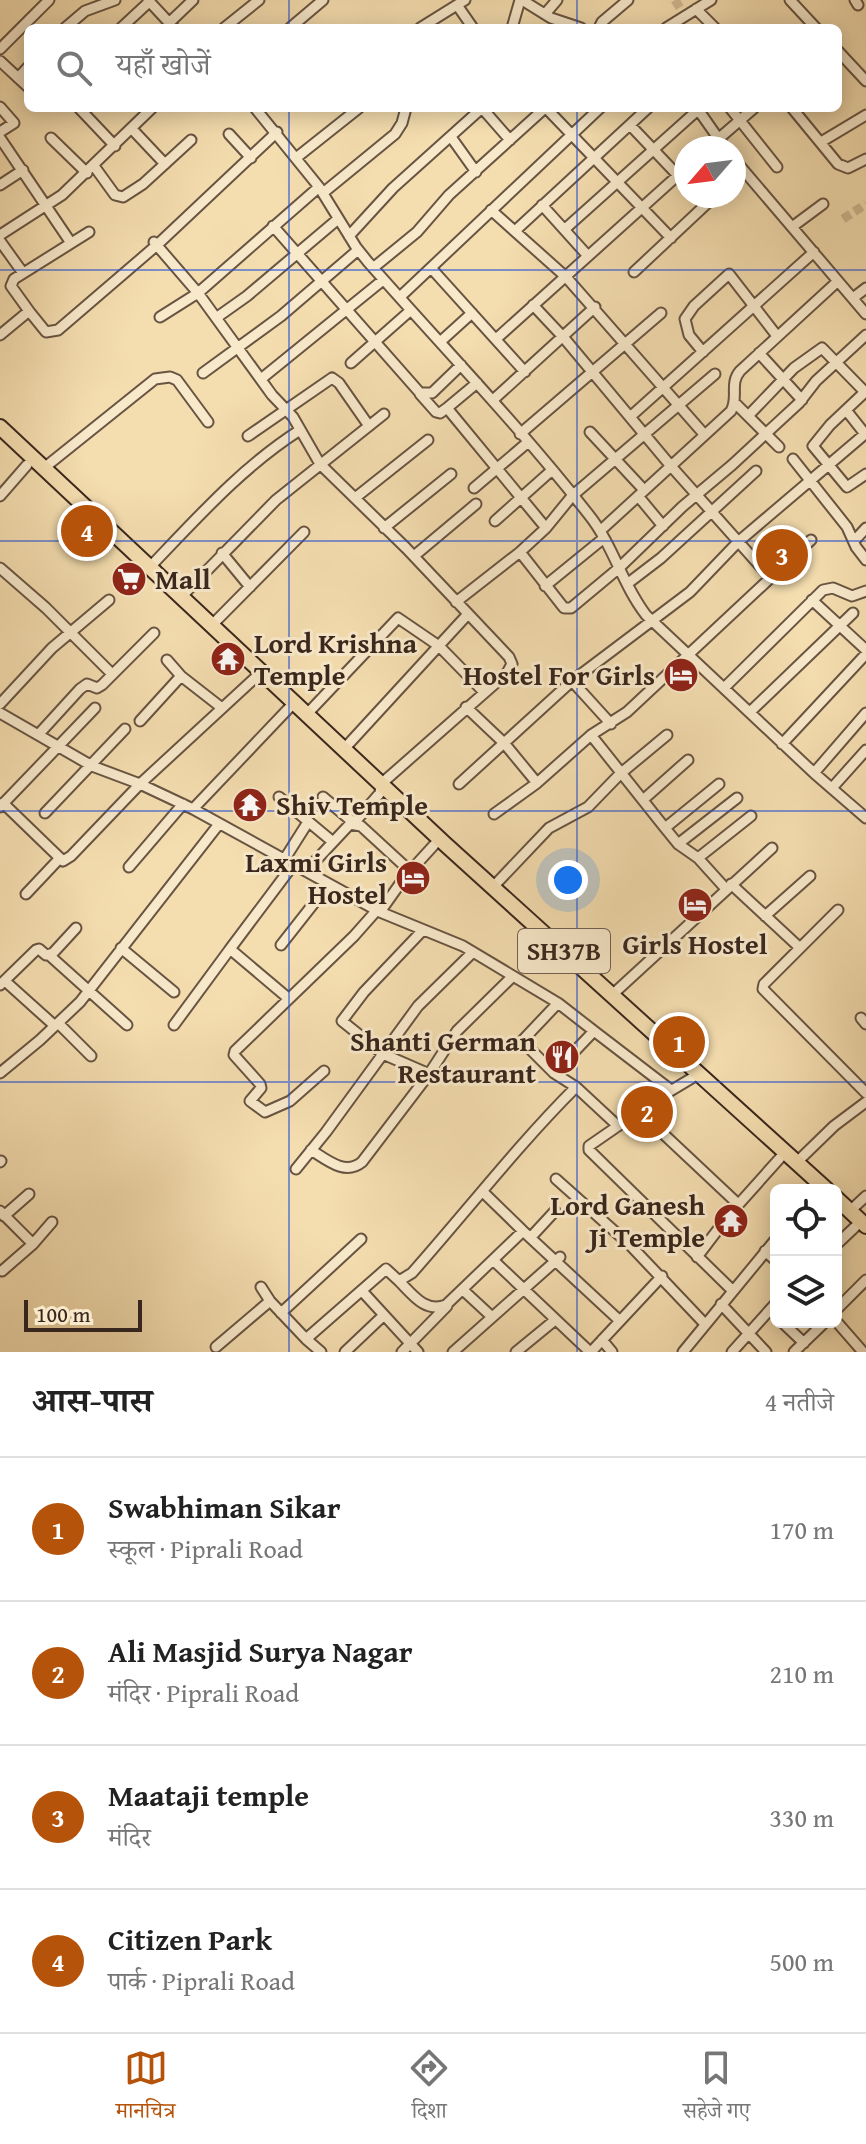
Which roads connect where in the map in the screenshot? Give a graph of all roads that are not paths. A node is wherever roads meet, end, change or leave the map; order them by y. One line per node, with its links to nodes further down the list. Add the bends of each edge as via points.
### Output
1 (49, 0): 15 (street)
2 (115, 0): 16 (street, via 85,11)
3 (193, 0): 19 (street)
4 (259, 0): 20 (street)
5 (323, 0): 21 (street)
6 (521, 0): 14 (street); 24 (street)
7 (557, 0): 14 (street)
8 (628, 0): 26 (street)
9 (711, 0): 13 (street)
10 (790, 0): 29 (street)
11 (149, 1): 17 (street); 18 (street)
12 (461, 3): 22 (street); 23 (street)
13 (696, 9): 27 (street); 28 (street)
14 (545, 14): 25 (street)
15 (25, 24)
16 (70, 24)
17 (125, 24)
18 (170, 24)
19 (172, 24)
20 (229, 24)
21 (295, 24)
22 (427, 24)
23 (471, 24)
24 (513, 24)
25 (562, 24)
26 (601, 24)
27 (672, 24)
28 (711, 24)
29 (812, 24)
30 (24, 25): 31 (street)
31 (0, 49)
32 (842, 55): 36 (street)
33 (0, 61): 35 (street)
34 (24, 71): 35 (street)
35 (18, 78): 37 (street)
36 (866, 81)
37 (24, 83)
38 (0, 107): 61 (street, via 14,123)
39 (83, 112): 73 (street)
40 (140, 112): 57 (street)
41 (148, 112): 57 (street)
42 (259, 112): 62 (street)
43 (354, 112): 77 (street)
44 (404, 112): 89 (street, via 395,134)
45 (478, 112): 67 (street)
46 (486, 112): 71 (street)
47 (542, 112): 71 (street)
48 (550, 112): 64 (street)
49 (595, 112): 64 (street)
50 (644, 112): 59 (street)
51 (695, 112): 74 (street)
52 (701, 112): 65 (street)
53 (733, 112): 58 (street)
54 (749, 112): 58 (street)
55 (795, 112): 72 (street)
56 (866, 115): 72 (street)
57 (144, 116): 60 (street)
58 (739, 120): 66 (street); 81 (street)
59 (630, 125): 74 (street); 75 (street)
60 (132, 129): 73 (street); 79 (street)
61 (0, 132)
62 (277, 132): 76 (street); 77 (street)
63 (229, 134): 76 (street)
64 (570, 134): 75 (street); 95 (street)
65 (716, 136)
66 (719, 136)
67 (451, 137): 84 (street); 102 (street)
68 (0, 138): 82 (street)
69 (51, 138): 83 (street)
70 (191, 140): 79 (street)
71 (510, 140): 84 (street)
72 (821, 142): 78 (street, via 838,164 848,168)
73 (115, 146): 83 (street)
74 (654, 150): 80 (street); 87 (street)
75 (593, 156): 87 (street); 91 (street)
76 (251, 158): 106 (street)
77 (296, 158): 89 (street)
78 (866, 159)
79 (165, 164): 83 (street, via 123,197)
80 (674, 166)
81 (777, 167)
82 (23, 170): 88 (street); 92 (street)
83 (91, 170): 92 (street)
84 (476, 172): 111 (street)
85 (746, 173): 98 (street)
86 (674, 179): 94 (street)
87 (617, 183): 94 (street); 99 (street)
88 (0, 185)
89 (321, 190): 96 (street); 97 (street)
90 (823, 204): 98 (street)
91 (542, 205): 99 (street); 100 (street)
92 (47, 206): 103 (street); 105 (street)
93 (703, 208): 104 (street)
94 (642, 209): 104 (street); 110 (street)
95 (491, 210): 100 (street); 112 (street)
96 (338, 219): 102 (street); 108 (street)
97 (273, 226): 108 (street); 120 (street)
98 (792, 227): 109 (street)
99 (565, 229): 110 (street)
100 (515, 231): 115 (street)
101 (89, 232): 105 (street)
102 (349, 236): 107 (street)
103 (0, 238): 114 (street)
104 (671, 238): 113 (street)
105 (71, 243): 114 (street)
106 (156, 244): 120 (street); 128 (street, via 58,330 46,332)
107 (358, 250): 111 (street); 117 (street)
108 (297, 252): 117 (street); 133 (street)
109 (814, 252): 118 (street); 125 (street)
110 (588, 256): 115 (street)
111 (373, 268): 116 (street)
112 (432, 269): 121 (street); 129 (street)
113 (634, 272)
114 (23, 273): 128 (street, via 11,286)
115 (566, 277): 123 (street); 124 (street)
116 (383, 280): 121 (street); 126 (street)
117 (322, 281): 126 (street); 142 (street)
118 (838, 281): 122 (street); 136 (street)
119 (866, 288): 122 (street)
120 (198, 293): 132 (street); 133 (street)
121 (401, 296): 127 (street)
122 (853, 298): 131 (street)
123 (533, 305): 137 (street); 138 (street)
124 (595, 307): 137 (street); 141 (street)
125 (754, 307): 136 (street); 143 (street); 143 (street, via 729,274 685,319 689,335)
126 (347, 310): 139 (street); 152 (street)
127 (411, 310): 139 (street); 140 (street)
128 (29, 311): 134 (street)
129 (472, 313): 138 (street); 140 (street)
130 (661, 313): 141 (street)
131 (866, 314)
132 (160, 317)
133 (216, 318): 142 (street)
134 (0, 335)
135 (866, 335): 145 (street)
136 (777, 336): 144 (street)
137 (564, 338): 148 (street); 150 (street)
138 (496, 339): 148 (street)
139 (375, 342): 146 (street); 157 (street)
140 (440, 342): 147 (street)
141 (627, 344): 150 (street); 155 (street)
142 (239, 348): 149 (street); 152 (street)
143 (703, 352): 155 (street)
144 (759, 353): 153 (street); 160 (street, via 734,378)
145 (837, 361): 153 (street, via 818,349); 156 (street); 159 (street)
146 (351, 363)
147 (461, 365): 154 (street); 157 (street, via 432,393)
148 (525, 372): 158 (street)
149 (203, 373)
150 (593, 373): 167 (street); 175 (street)
151 (715, 374): 161 (street)
152 (261, 379): 163 (street)
153 (784, 380): 159 (street); 166 (street)
154 (477, 383): 158 (street); 162 (street)
155 (664, 387): 161 (street); 167 (street)
156 (866, 392): 164 (street)
157 (420, 393): 162 (street, via 436,412)
158 (493, 400): 175 (street)
159 (802, 400): 176 (street)
160 (735, 403): 166 (street); 174 (street)
161 (679, 404): 173 (street); 174 (street)
162 (447, 408): 190 (street)
163 (286, 410): 169 (street, via 332,378); 171 (street); 178 (street)
164 (846, 410): 177 (street); 188 (street, via 813,446)
165 (384, 414): 169 (street)
166 (748, 416): 176 (street)
167 (630, 417): 173 (street)
168 (208, 422): 189 (street, via 177,380 155,379)
169 (369, 426): 185 (street)
170 (0, 427): 189 (main road, SH37B)
171 (300, 430): 185 (street); 220 (street, via 243,472)
172 (590, 432): 183 (street)
173 (645, 433): 183 (street); 187 (street)
174 (703, 433): 187 (street)
175 (520, 434): 181 (street)
176 (765, 434): 182 (street); 198 (street)
177 (866, 435): 188 (street)
178 (248, 436)
179 (0, 439): 186 (main road)
180 (428, 440): 201 (street)
181 (527, 443): 190 (street); 191 (street)
182 (779, 447)
183 (615, 458): 197 (street); 200 (street)
184 (793, 459): 195 (street)
185 (320, 464): 201 (street); 216 (street)
186 (27, 465): 199 (street); 244 (main road)
187 (670, 465): 197 (street); 198 (street)
188 (829, 465): 194 (street, via 847,487); 195 (street)
189 (44, 468): 220 (main road, SH37B)
190 (495, 469): 196 (street); 202 (street)
191 (551, 471): 200 (street); 202 (street)
192 (756, 471): 204 (street)
193 (451, 474): 207 (street)
194 (866, 474)
195 (811, 481): 213 (street); 214 (street)
196 (474, 488)
197 (641, 493): 206 (street); 211 (street)
198 (696, 495): 204 (street); 206 (street)
199 (0, 496)
200 (572, 496): 208 (street); 211 (street)
201 (355, 498): 207 (street)
202 (521, 498): 205 (street); 208 (street)
203 (476, 504): 217 (street)
204 (710, 511): 214 (street); 223 (street)
205 (495, 521)
206 (663, 526): 221 (street)
207 (384, 528): 217 (street)
208 (546, 528): 215 (street)
209 (866, 528): 213 (street)
210 (304, 532): 225 (street)
211 (602, 534): 221 (street); 224 (street)
212 (811, 540): 222 (street)
213 (855, 540): 218 (street)
214 (738, 542): 222 (street); 233 (street)
215 (520, 552): 224 (street); 230 (street)
216 (222, 553): 225 (street); 227 (street)
217 (414, 556): 230 (street)
218 (866, 560)
219 (0, 568): 236 (street)
220 (149, 568): 227 (main road, SH37B)
221 (619, 568): 223 (street); 224 (street, via 566,609)
222 (769, 576): 239 (street, via 768,583)
223 (627, 584): 233 (street)
224 (545, 586)
225 (250, 587): 234 (street)
226 (866, 591): 229 (street, via 852,596 828,588)
227 (180, 598): 234 (main road, SH37B)
228 (109, 600): 236 (street)
229 (812, 600): 235 (street); 246 (street)
230 (456, 602): 232 (street)
231 (853, 613): 235 (street)
232 (468, 614): 238 (street); 247 (street, via 512,664)
233 (653, 621): 239 (street); 245 (street)
234 (211, 626): 256 (main road, SH37B)
235 (839, 627): 240 (street); 253 (street)
236 (70, 631): 242 (street); 248 (street)
237 (154, 633): 242 (street)
238 (439, 646): 247 (street); 256 (street, via 398,618); 266 (street)
239 (689, 654): 246 (street); 258 (street)
240 (866, 654): 264 (street)
241 (167, 660): 243 (street)
242 (112, 674): 260 (street, via 97,688 87,684 80,689)
243 (181, 676): 251 (street); 257 (street)
244 (256, 677): 251 (street); 252 (main road)
245 (572, 681): 258 (street); 263 (street)
246 (724, 688): 253 (street)
247 (484, 692): 249 (street)
248 (0, 704)
249 (466, 707): 263 (street); 276 (street)
250 (95, 708): 265 (street)
251 (222, 708): 273 (street)
252 (289, 708): 276 (main road); 283 (street)
253 (750, 712): 264 (street)
254 (0, 713): 260 (street)
255 (866, 713): 270 (street)
256 (307, 714): 266 (main road, SH37B)
257 (140, 721)
258 (611, 724): 261 (street)
259 (125, 729): 269 (street)
260 (38, 735): 265 (street)
261 (591, 735): 271 (street); 272 (street)
262 (667, 735): 271 (street)
263 (504, 743): 272 (street); 274 (street)
264 (782, 744): 270 (street)
265 (56, 745): 269 (street); 282 (street)
266 (344, 749): 276 (main road, SH37B)
267 (866, 750): 277 (street)
268 (688, 760): 281 (street)
269 (92, 766): 273 (street); 285 (street)
270 (814, 773): 277 (street)
271 (620, 774): 281 (street); 305 (street, via 588,807 549,828)
272 (537, 783): 286 (street)
273 (140, 784): 283 (street); 297 (street, via 71,856)
274 (459, 784)
275 (719, 784): 291 (street)
276 (381, 788): 289 (street); 294 (main road); 305 (main road, SH37B)
277 (832, 788): 284 (street)
278 (279, 797): 288 (street)
279 (323, 797): 289 (street)
280 (737, 798): 293 (street)
281 (644, 799): 291 (street)
282 (2, 805): 297 (street)
283 (188, 807): 290 (street); 299 (street)
284 (863, 812)
285 (45, 813)
286 (494, 814)
287 (751, 816): 296 (street)
288 (308, 822): 292 (street); 298 (street)
289 (354, 823): 292 (street); 301 (street)
290 (219, 824): 298 (street); 314 (street)
291 (665, 828): 293 (street)
292 (333, 842): 300 (street)
293 (678, 844): 296 (street)
294 (434, 845): 301 (street); 335 (main road)
295 (772, 848): 304 (street)
296 (698, 858): 304 (street)
297 (59, 859): 306 (street)
298 (289, 862): 300 (street); 315 (street)
299 (129, 867)
300 (306, 871): 303 (street)
301 (410, 871): 308 (street)
302 (810, 876): 309 (street)
303 (329, 884): 308 (street); 312 (street)
304 (729, 886): 309 (street); 322 (street)
305 (492, 888): 322 (main road, SH37B)
306 (26, 894)
307 (838, 910): 313 (street)
308 (378, 911): 311 (street); 323 (street)
309 (765, 916): 313 (street)
310 (76, 928): 317 (street)
311 (423, 930): 316 (street); 329 (street, via 342,1021)
312 (281, 945)
313 (799, 947): 338 (street, via 764,984 764,991)
314 (121, 948): 320 (street); 321 (street)
315 (230, 949): 323 (street); 327 (street)
316 (473, 952): 318 (street); 329 (street, via 418,1006)
317 (49, 955): 319 (street, via 36,950); 320 (street)
318 (513, 976): 324 (street); 334 (street, via 457,1031)
319 (2, 983): 325 (street)
320 (88, 991): 325 (street); 326 (street)
321 (174, 992)
322 (612, 995): 344 (main road, SH37B)
323 (288, 998): 331 (street, via 235,1051 260,1084 250,1101 265,1112 276,1109)
324 (558, 1003): 328 (street); 333 (street, via 522,1041)
325 (56, 1025): 330 (street); 332 (street)
326 (127, 1025)
327 (174, 1025)
328 (594, 1031): 333 (street); 337 (street)
329 (383, 1054): 334 (street); 342 (street)
330 (91, 1056)
331 (324, 1071)
332 (0, 1073)
333 (554, 1073): 336 (street)
334 (429, 1074): 342 (street, via 356,1167 338,1166)
335 (692, 1078): 337 (street); 343 (main road)
336 (576, 1087): 341 (street); 349 (street)
337 (671, 1090): 340 (street)
338 (866, 1093)
339 (866, 1102): 344 (street)
340 (639, 1111): 341 (street); 352 (street)
341 (618, 1126): 365 (street, via 589,1150)
342 (311, 1150): 345 (street)
343 (780, 1158): 347 (main road); 352 (street)
344 (797, 1162): 348 (main road, SH37B)
345 (296, 1169)
346 (556, 1179): 369 (street)
347 (808, 1184)
348 (821, 1184)
349 (483, 1192): 358 (street); 371 (street)
350 (29, 1194): 355 (street)
351 (866, 1196): 353 (street)
352 (738, 1204): 365 (street)
353 (843, 1210): 357 (main road)
354 (555, 1211): 358 (street)
355 (2, 1214): 361 (street)
356 (52, 1222): 361 (street)
357 (862, 1230): 360 (street)
358 (527, 1234): 366 (street); 367 (street)
359 (361, 1239): 381 (street)
360 (842, 1242)
361 (33, 1244): 368 (street)
362 (770, 1246): 363 (street)
363 (765, 1251): 364 (street); 375 (street)
364 (770, 1256)
365 (697, 1257): 375 (street)
366 (559, 1259): 373 (street); 386 (street)
367 (493, 1260): 373 (street); 374 (street)
368 (2, 1271)
369 (662, 1276): 386 (street); 387 (street)
370 (866, 1280): 380 (street)
371 (399, 1281): 376 (street, via 386,1269); 378 (street, via 432,1309)
372 (261, 1287): 377 (street)
373 (523, 1288): 384 (street); 385 (street)
374 (463, 1290): 378 (street); 384 (street)
375 (732, 1290): 379 (street)
376 (362, 1291): 383 (street); 392 (street)
377 (270, 1301): 381 (street); 396 (street)
378 (452, 1301): 395 (street)
379 (721, 1304): 387 (street); 391 (street)
380 (842, 1304)
381 (281, 1313): 392 (street)
382 (770, 1314): 391 (street)
383 (384, 1315): 395 (street); 398 (street)
384 (491, 1316): 401 (street)
385 (555, 1320): 402 (street); 403 (street)
386 (620, 1321): 393 (street)
387 (704, 1323): 405 (street)
388 (842, 1327): 409 (street)
389 (788, 1328): 394 (street)
390 (819, 1328): 394 (street)
391 (748, 1335): 406 (street); 407 (street)
392 (306, 1339): 397 (street)
393 (602, 1340): 403 (street); 404 (street)
394 (804, 1343): 408 (street)
395 (410, 1344): 399 (street); 400 (street)
396 (216, 1347)
397 (315, 1350)
398 (345, 1352)
399 (402, 1352)
400 (418, 1352)
401 (453, 1352)
402 (516, 1352)
403 (591, 1352)
404 (612, 1352)
405 (683, 1352)
406 (732, 1352)
407 (766, 1352)
408 (794, 1352)
409 (865, 1352)

